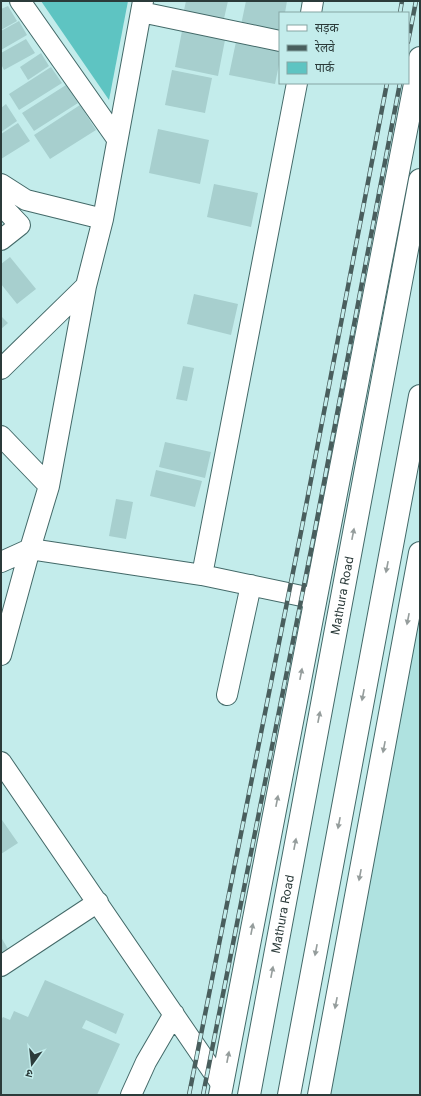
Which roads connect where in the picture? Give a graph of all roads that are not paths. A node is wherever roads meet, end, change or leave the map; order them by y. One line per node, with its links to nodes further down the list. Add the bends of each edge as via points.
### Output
1 (20, 1): 8 (street)
2 (313, 1): 4 (street)
3 (142, 6): 5 (street); 8 (street)
4 (311, 12)
5 (279, 41)
6 (420, 58): 26 (main road)
7 (297, 84): 24 (street)
8 (117, 139): 12 (street)
9 (420, 180): 32 (main road, Mathura Road, one-way to 9)
10 (1, 184): 12 (street, via 26,200)
11 (1, 205): 13 (street, via 20,225)
12 (103, 218): 14 (street)
13 (1, 240)
14 (86, 286): 15 (street); 19 (street)
15 (1, 370)
16 (420, 396): 20 (main road)
17 (1, 436): 19 (street)
18 (420, 456): 20 (main road)
19 (50, 486): 21 (street)
20 (402, 487): 37 (main road, one-way to 37)
21 (30, 549): 23 (street); 24 (street); 27 (street)
22 (420, 553): 38 (main road, one-way to 38)
23 (1, 562)
24 (202, 575): 25 (street)
25 (251, 585): 26 (street); 28 (street)
26 (316, 599): 34 (main road, one-way to 26)
27 (1, 655)
28 (227, 695)
29 (1, 762): 30 (street)
30 (98, 902): 31 (street); 33 (street)
31 (1, 966)
32 (264, 1010): 34 (main road); 36 (main road)
33 (174, 1014): 34 (street); 35 (street, via 146,1062)
34 (226, 1092)
35 (131, 1095)
36 (249, 1095)
37 (288, 1095)
38 (319, 1095)

